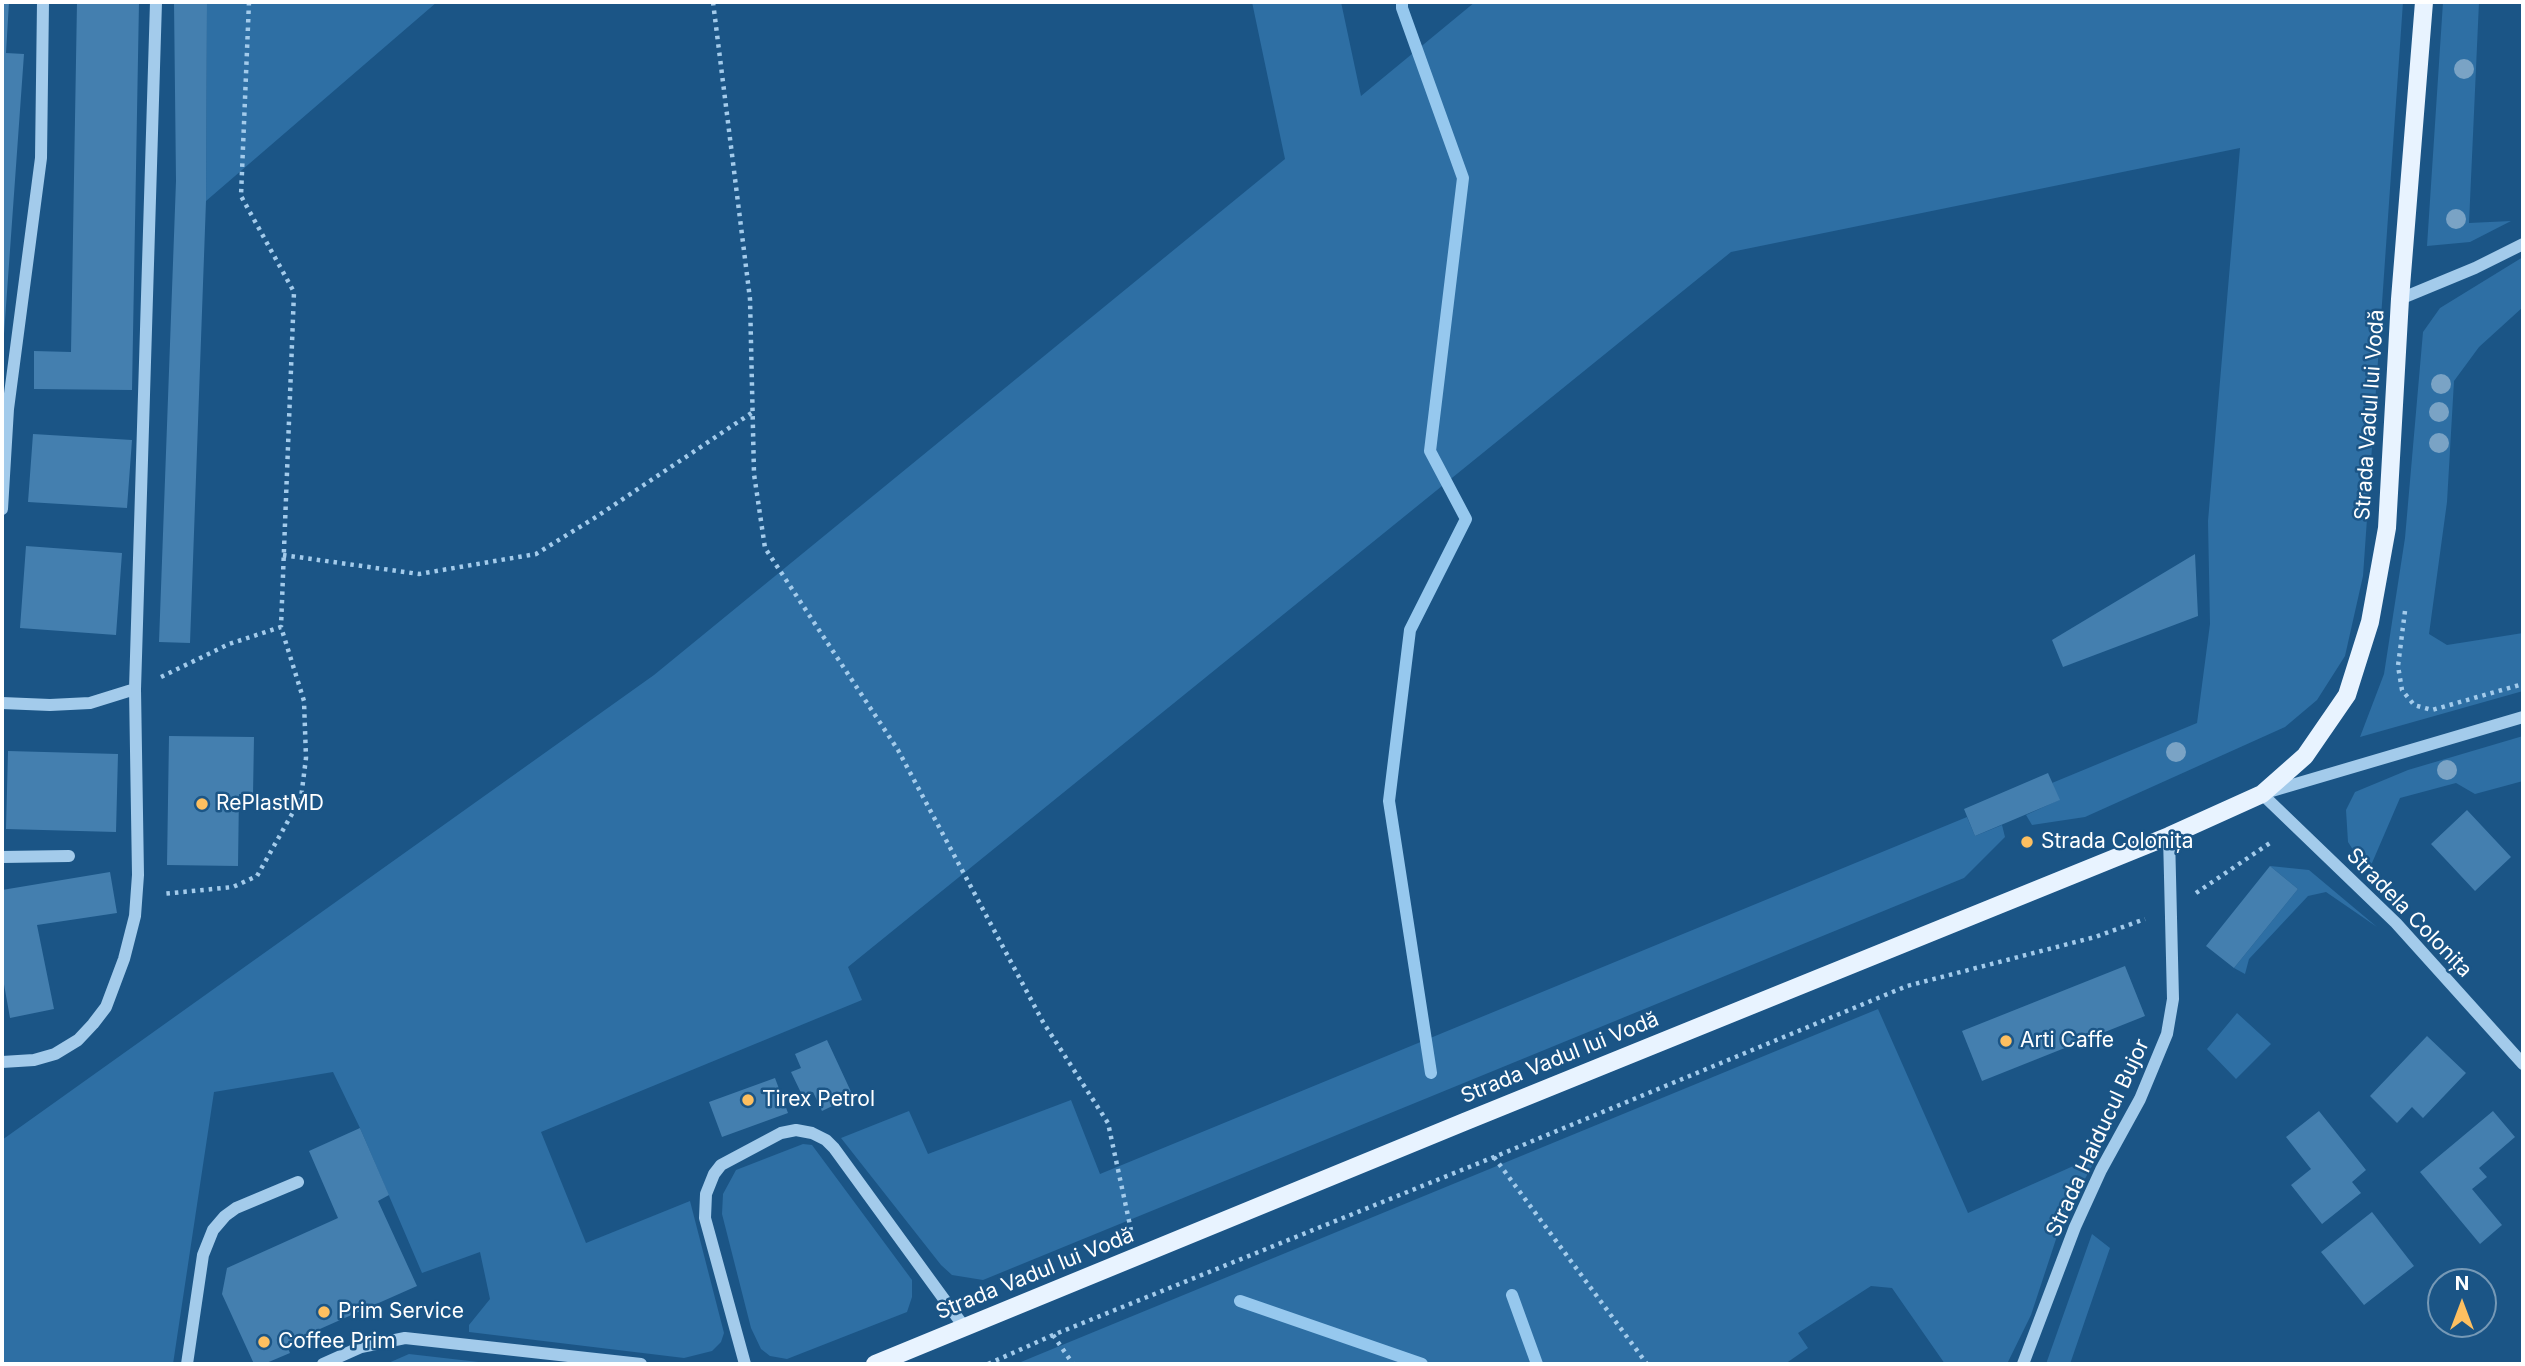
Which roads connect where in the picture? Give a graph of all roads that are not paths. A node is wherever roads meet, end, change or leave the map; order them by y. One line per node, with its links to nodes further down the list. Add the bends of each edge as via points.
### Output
1 (43, 2): 6 (street, via 41,158 8,409)
2 (156, 2): 7 (street)
3 (2424, 2): 5 (main road, Strada Vadul lui Vodă)
4 (2523, 244): 5 (street)
5 (2400, 299): 10 (main road, Strada Vadul lui Vodă, via 2386,528 2370,622 2347,695 2305,756)
6 (2, 509)
7 (135, 689): 8 (street, via 90,703); 14 (street, via 138,875 135,916 124,959 106,1007 78,1040 55,1055)
8 (2, 703)
9 (2523, 717): 10 (street, Strada Vadul lui Vodă)
10 (2262, 794): 11 (main road, Strada Vadul lui Vodă); 15 (street, Stradela Colonița, via 2396,923)
11 (2169, 836): 17 (main road, Strada Vadul lui Vodă); 23 (street, Strada Haiducul Bujor, via 2173,999 2167,1034 2140,1099 2075,1227)
12 (69, 856): 13 (street)
13 (2, 857)
14 (2, 1062)
15 (2523, 1064)
16 (298, 1182): 18 (street, via 236,1208 213,1230 203,1255)
17 (965, 1328): 21 (street, via 834,1148 812,1133 789,1132 721,1165 706,1194 705,1218); 22 (main road, Strada Vadul lui Vodă)
18 (187, 1364)
19 (323, 1364): 20 (street, via 361,1347 405,1338)
20 (641, 1364)
21 (745, 1364)
22 (875, 1364)
23 (2023, 1364)

